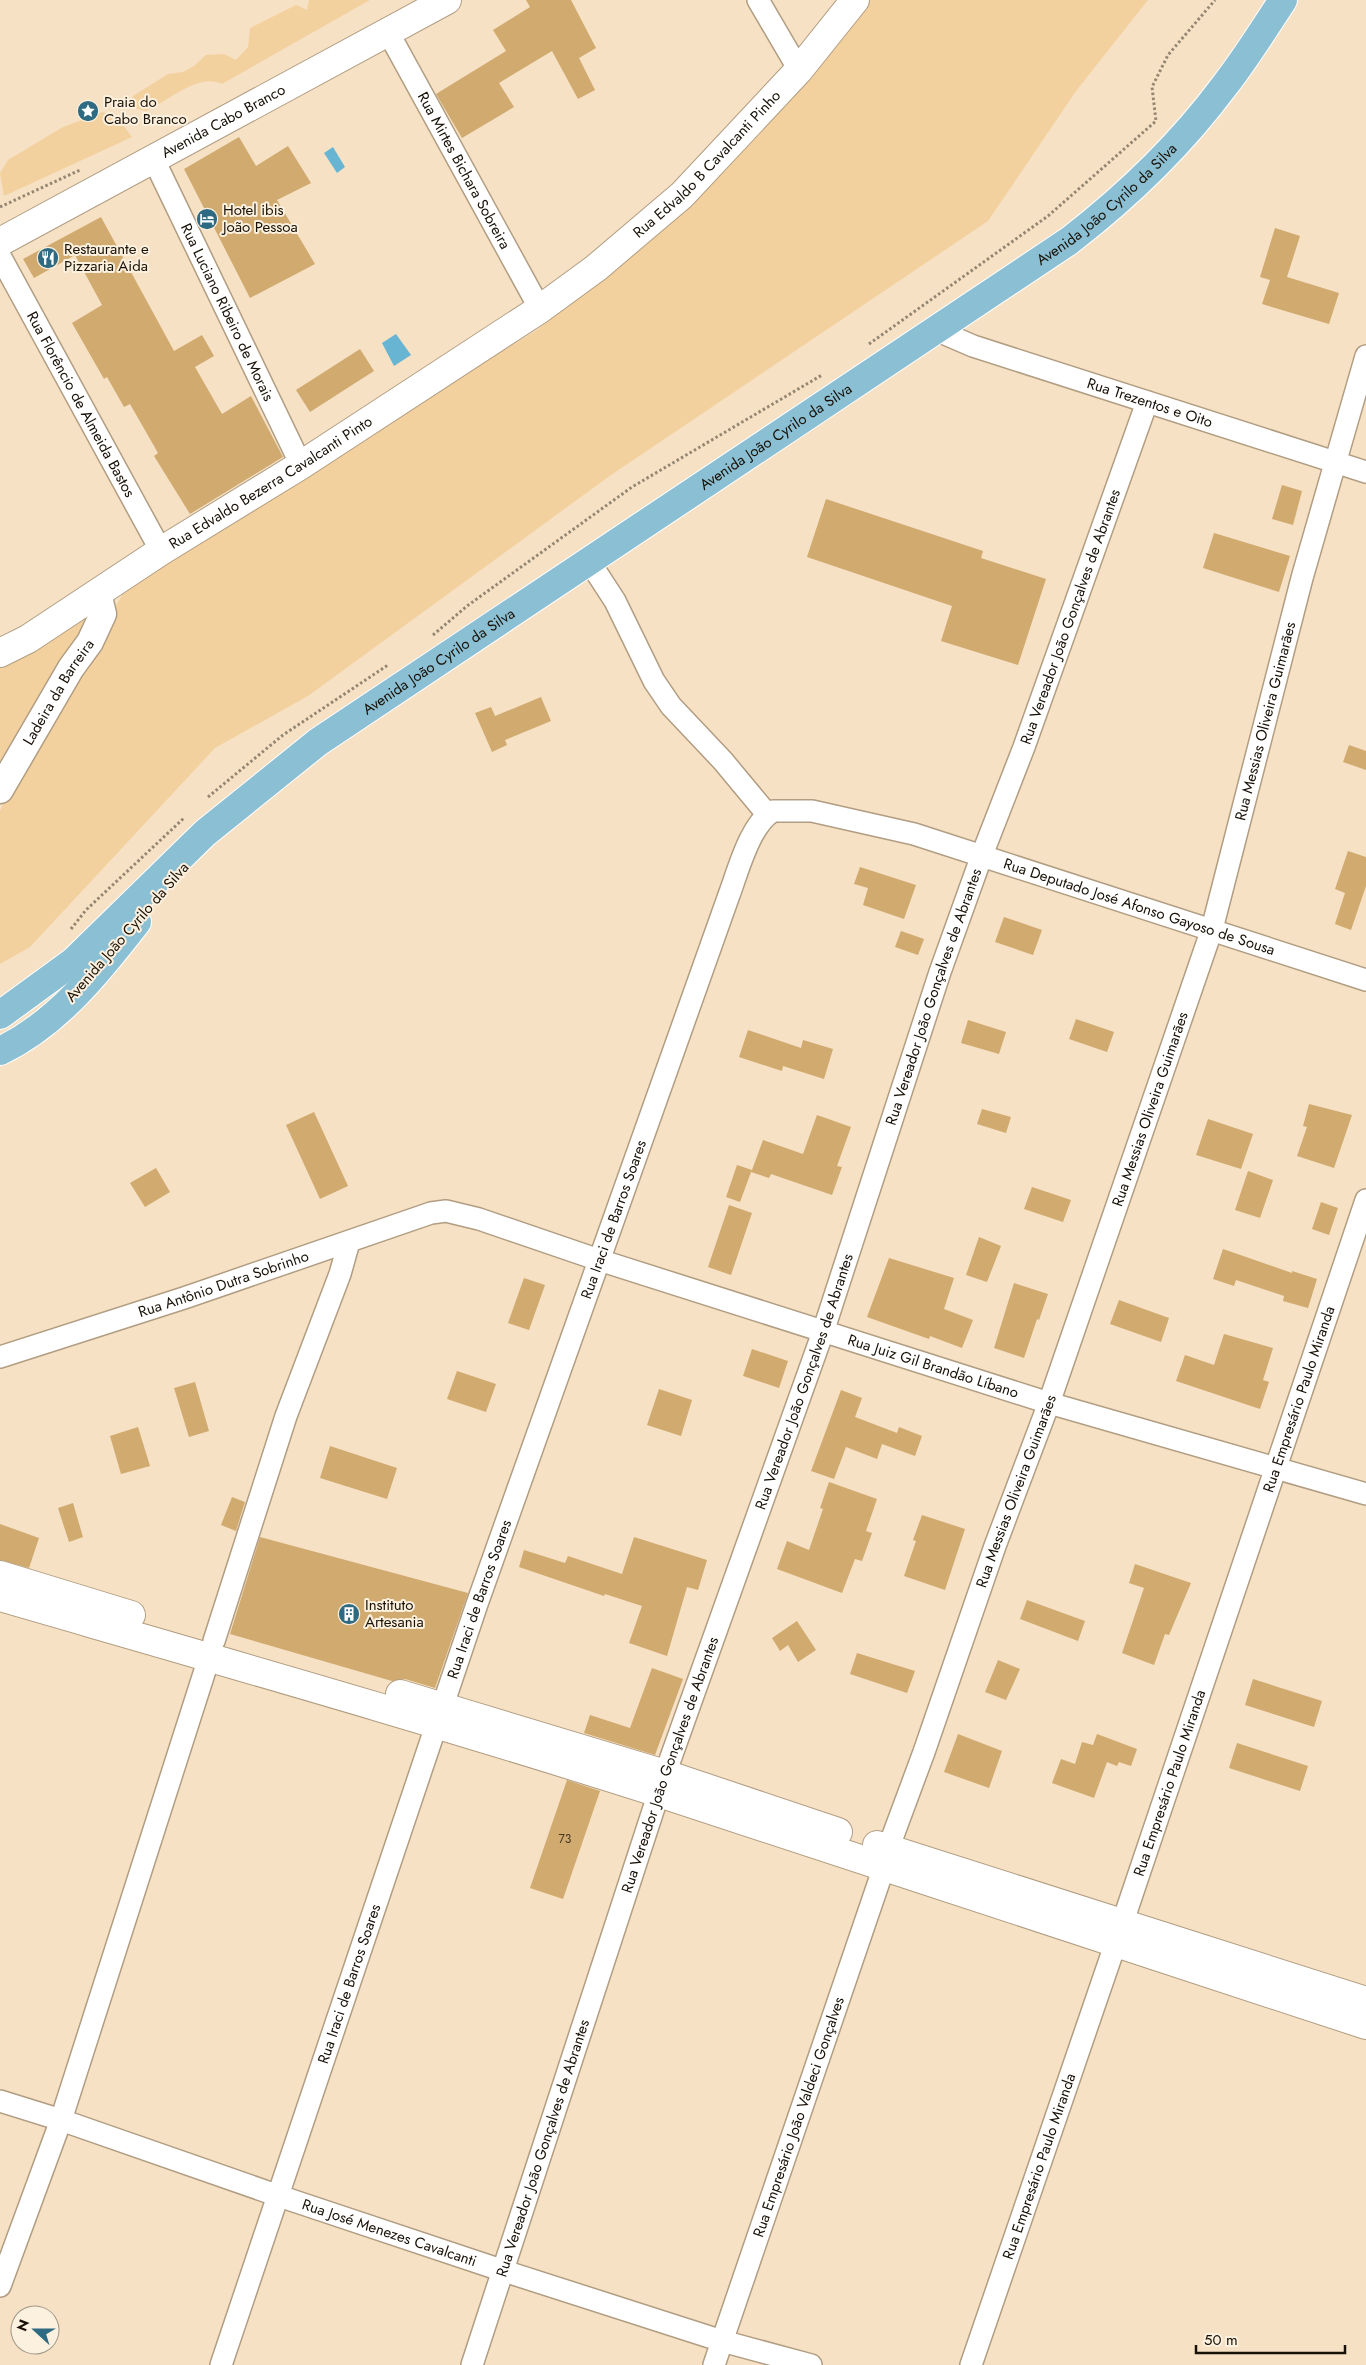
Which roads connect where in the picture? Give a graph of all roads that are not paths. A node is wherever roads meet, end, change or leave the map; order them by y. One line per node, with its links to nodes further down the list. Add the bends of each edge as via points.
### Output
1 (447, 0): 5 (main road, Avenida Cabo Branco)
2 (758, 0): 6 (street)
3 (855, 0): 6 (main road, Rua Edvaldo B Cavalcanti Pinho)
4 (1283, 0): 11 (main road, Avenida João Cyrilo da Silva, via 1224,87 1176,142 1099,218)
5 (388, 32): 7 (main road, Avenida Cabo Branco); 10 (street, Rua Mirtes Bichara Sobreira)
6 (799, 70): 10 (main road, Rua Edvaldo B Cavalcanti Pinho, via 682,195 628,242)
7 (154, 160): 8 (main road, Avenida Cabo Branco); 15 (street, Rua Luciano Ribeiro de Morais)
8 (0, 242)
9 (0, 256): 17 (street, Rua Florêncio de Almeida Bastos)
10 (540, 309): 15 (main road, Rua Edvaldo Bezerra Cavalcanti Pinto)
11 (936, 330): 13 (street, Rua Trezentos e Oito, via 973,346); 18 (main road, Avenida João Cyrilo da Silva)
12 (1366, 356): 14 (street, Rua Messias Oliveira Guimarães)
13 (1147, 402): 14 (street, Rua Trezentos e Oito); 24 (street, Rua Vereador João Gonçalves de Abrantes, via 1024,747)
14 (1334, 463): 16 (street, Rua Trezentos e Oito); 25 (street, Rua Messias Oliveira Guimarães)
15 (302, 464): 17 (main road, Rua Edvaldo Bezerra Cavalcanti Pinto)
16 (1366, 472)
17 (161, 551): 19 (main road, Rua Edvaldo Bezerra Cavalcanti Pinto)
18 (589, 561): 22 (main road, Avenida João Cyrilo da Silva); 23 (street, via 616,601 654,681 671,706)
19 (98, 593): 20 (main road, Rua Edvaldo Bezerra Cavalcanti Pinto, via 28,639); 21 (street, Ladeira da Barreira, via 103,614 90,642 71,668)
20 (0, 653)
21 (0, 790)
22 (212, 812): 27 (main road, Avenida João Cyrilo da Silva, via 205,833 74,962); 28 (main road, Avenida João Cyrilo da Silva, via 77,992 23,1038)
23 (767, 814): 24 (street, Rua Deputado José Afonso Gayoso de Sousa, via 793,810 856,820); 32 (street, Rua Iraci de Barros Soares, via 750,840)
24 (982, 855): 25 (street, Rua Deputado José Afonso Gayoso de Sousa); 33 (street, Rua Vereador João Gonçalves de Abrantes, via 934,990)
25 (1212, 929): 26 (street, Rua Deputado José Afonso Gayoso de Sousa); 35 (street, Rua Messias Oliveira Guimarães)
26 (1366, 980)
27 (0, 1015)
28 (0, 1051)
29 (1366, 1200): 36 (street, Rua Empresário Paulo Miranda)
30 (446, 1212): 31 (street, Rua Antônio Dutra Sobrinho, via 431,1213); 32 (street, Rua Juiz Gil Brandão Líbano)
31 (349, 1242): 34 (street, Rua Antônio Dutra Sobrinho); 40 (street, via 286,1416)
32 (599, 1260): 33 (street, Rua Juiz Gil Brandão Líbano); 41 (street, Rua Iraci de Barros Soares)
33 (823, 1332): 35 (street, Rua Juiz Gil Brandão Líbano); 42 (street, Rua Vereador João Gonçalves de Abrantes)
34 (0, 1357)
35 (1049, 1403): 36 (street, Rua Juiz Gil Brandão Líbano); 43 (street, Rua Messias Oliveira Guimarães, via 995,1546)
36 (1275, 1467): 37 (street, Rua Juiz Gil Brandão Líbano); 44 (street, Rua Empresário Paulo Miranda)
37 (1366, 1494)
38 (0, 1575): 40 (main road)
39 (0, 1596): 40 (main road)
40 (212, 1650): 41 (main road); 48 (street)
41 (439, 1716): 42 (main road); 49 (street, Rua Iraci de Barros Soares)
42 (662, 1784): 43 (main road); 50 (street, Rua Vereador João Gonçalves de Abrantes)
43 (886, 1858): 44 (main road); 52 (street, Rua Empresário João Valdeci Gonçalves)
44 (1119, 1934): 45 (main road); 46 (main road); 57 (street, Rua Empresário Paulo Miranda)
45 (1366, 2001)
46 (1366, 2025)
47 (0, 2101): 48 (street, Rua José Menezes Cavalcanti)
48 (61, 2120): 49 (street, Rua José Menezes Cavalcanti); 51 (street)
49 (279, 2196): 50 (street, Rua José Menezes Cavalcanti); 53 (street, Rua Iraci de Barros Soares)
50 (504, 2270): 52 (street, Rua José Menezes Cavalcanti); 54 (street, Rua Vereador João Gonçalves de Abrantes)
51 (0, 2286)
52 (722, 2341): 55 (street, Rua Empresário João Valdeci Gonçalves); 56 (street, Rua José Menezes Cavalcanti)
53 (221, 2365)
54 (472, 2365)
55 (714, 2365)
56 (811, 2365)
57 (971, 2365)

